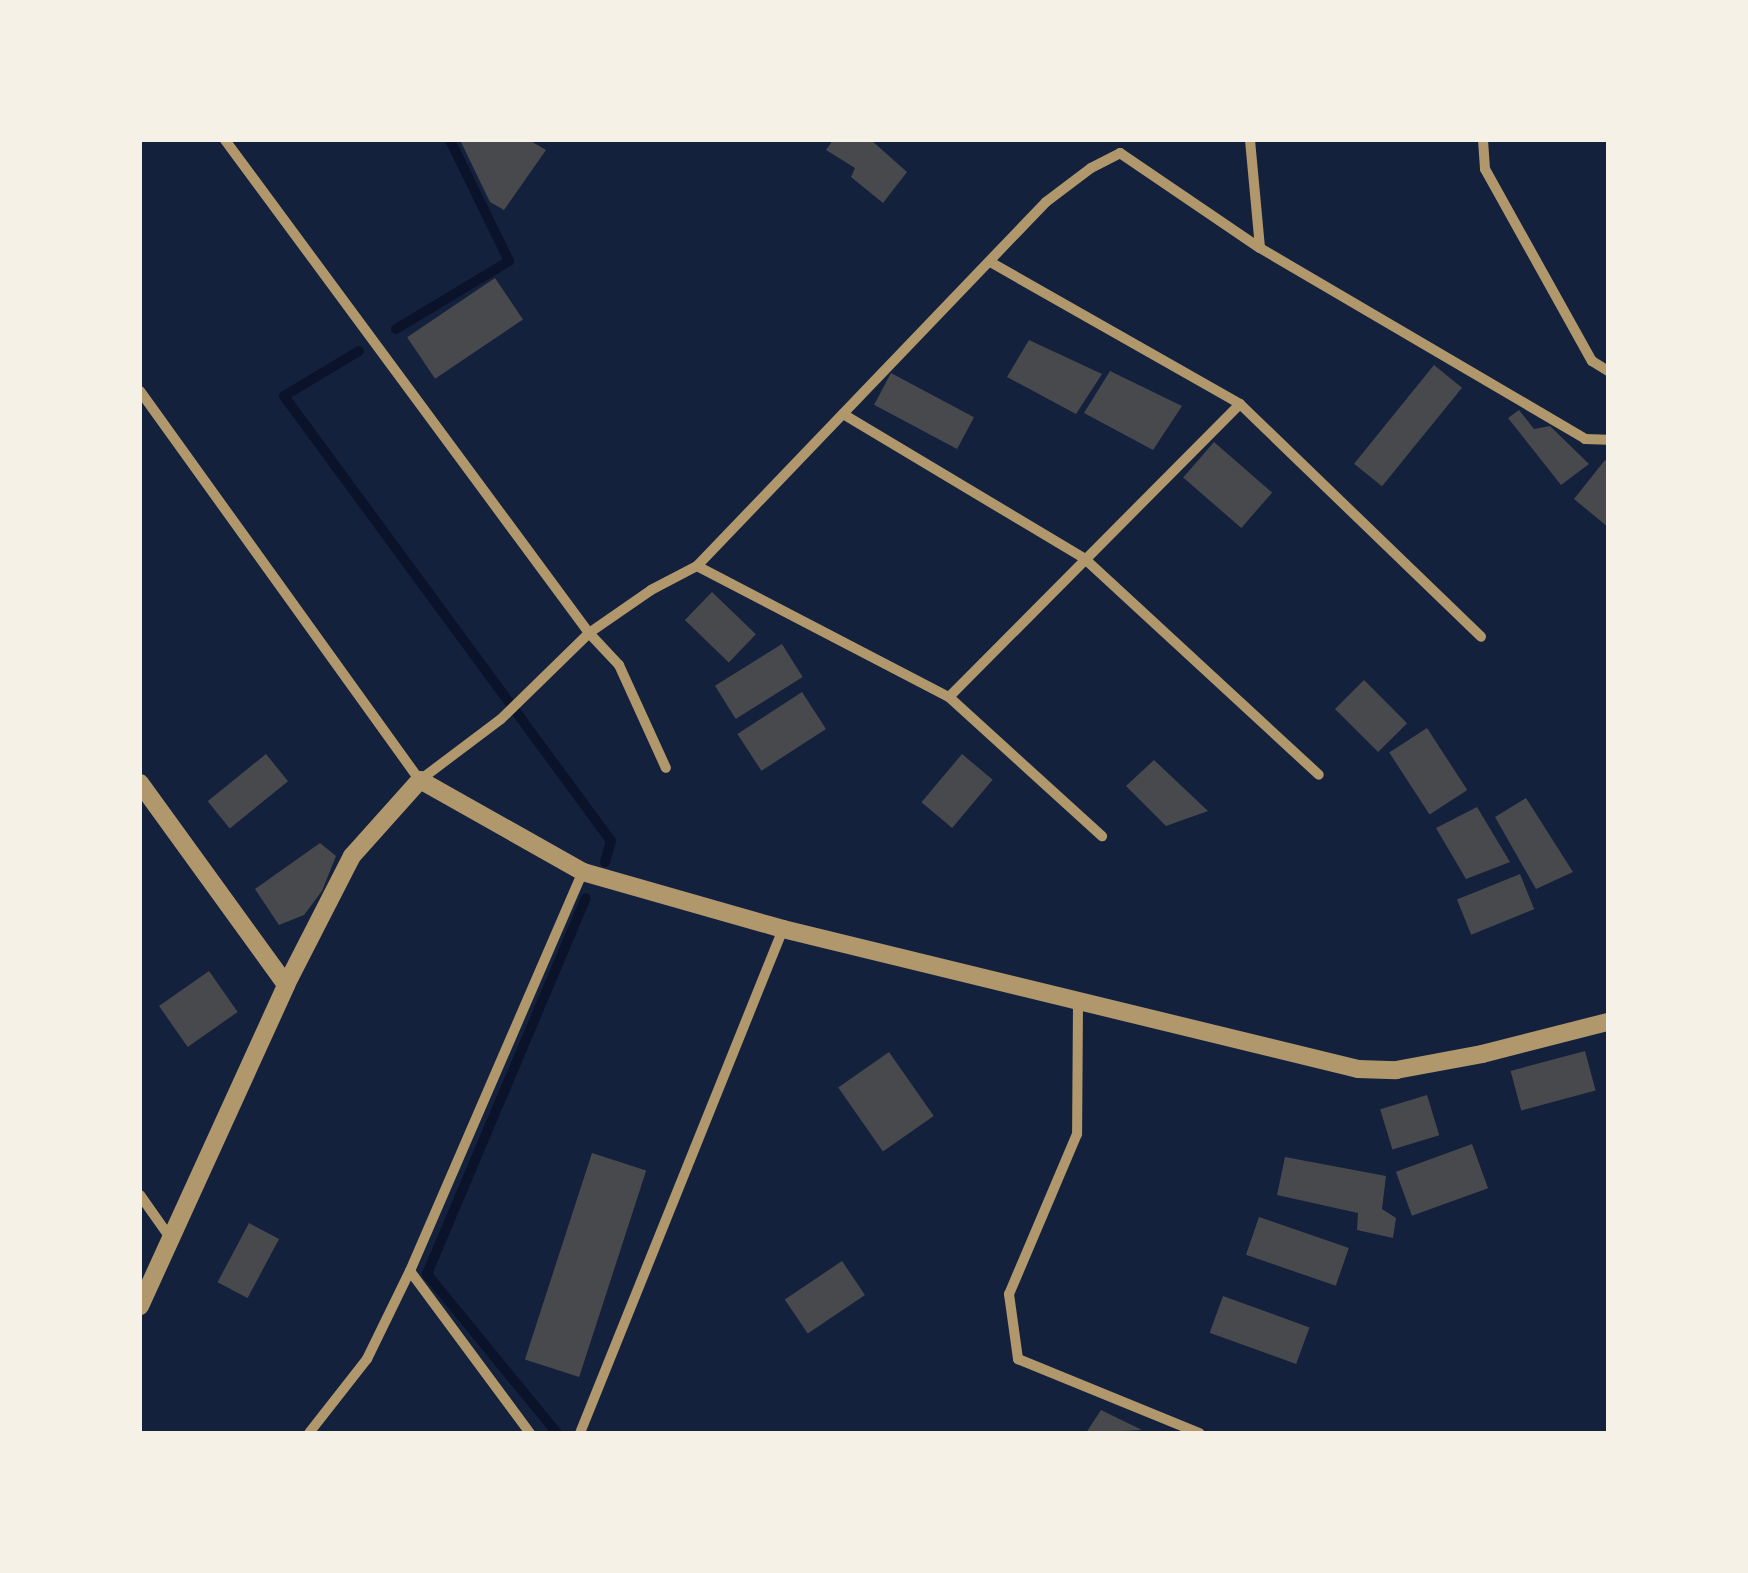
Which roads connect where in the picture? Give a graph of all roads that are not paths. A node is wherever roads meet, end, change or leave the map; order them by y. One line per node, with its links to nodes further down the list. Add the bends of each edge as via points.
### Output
1 (224, 140): 13 (street)
2 (1250, 140): 4 (street)
3 (1483, 140): 6 (street, via 1485,169 1592,361)
4 (1260, 248): 5 (street, via 1120,152 1046,202); 10 (street, via 1585,439)
5 (992, 263): 8 (street); 9 (street)
6 (1608, 372)
7 (140, 390): 18 (street)
8 (1240, 404): 11 (street); 14 (street)
9 (843, 414): 11 (street); 12 (street)
10 (1608, 440)
11 (1085, 560): 15 (street); 17 (street)
12 (697, 566): 13 (street); 15 (street)
13 (589, 633): 16 (street, via 619,665); 18 (street, via 501,720)
14 (1480, 637)
15 (949, 697): 20 (street)
16 (666, 768)
17 (1319, 776)
18 (420, 780): 21 (street); 23 (street, via 352,856)
19 (140, 783): 23 (street)
20 (1102, 836)
21 (583, 872): 22 (street); 28 (street)
22 (784, 929): 24 (street); 32 (street)
23 (286, 985): 27 (street)
24 (1078, 1004): 25 (street, via 1377,1070 1482,1054); 33 (street, via 1076,1134 1010,1294 1018,1360)
25 (1608, 1022)
26 (140, 1195): 27 (street)
27 (171, 1239): 29 (street)
28 (410, 1272): 30 (street, via 367,1359); 31 (street)
29 (140, 1306)
30 (309, 1433)
31 (530, 1433)
32 (580, 1433)
33 (1199, 1433)

